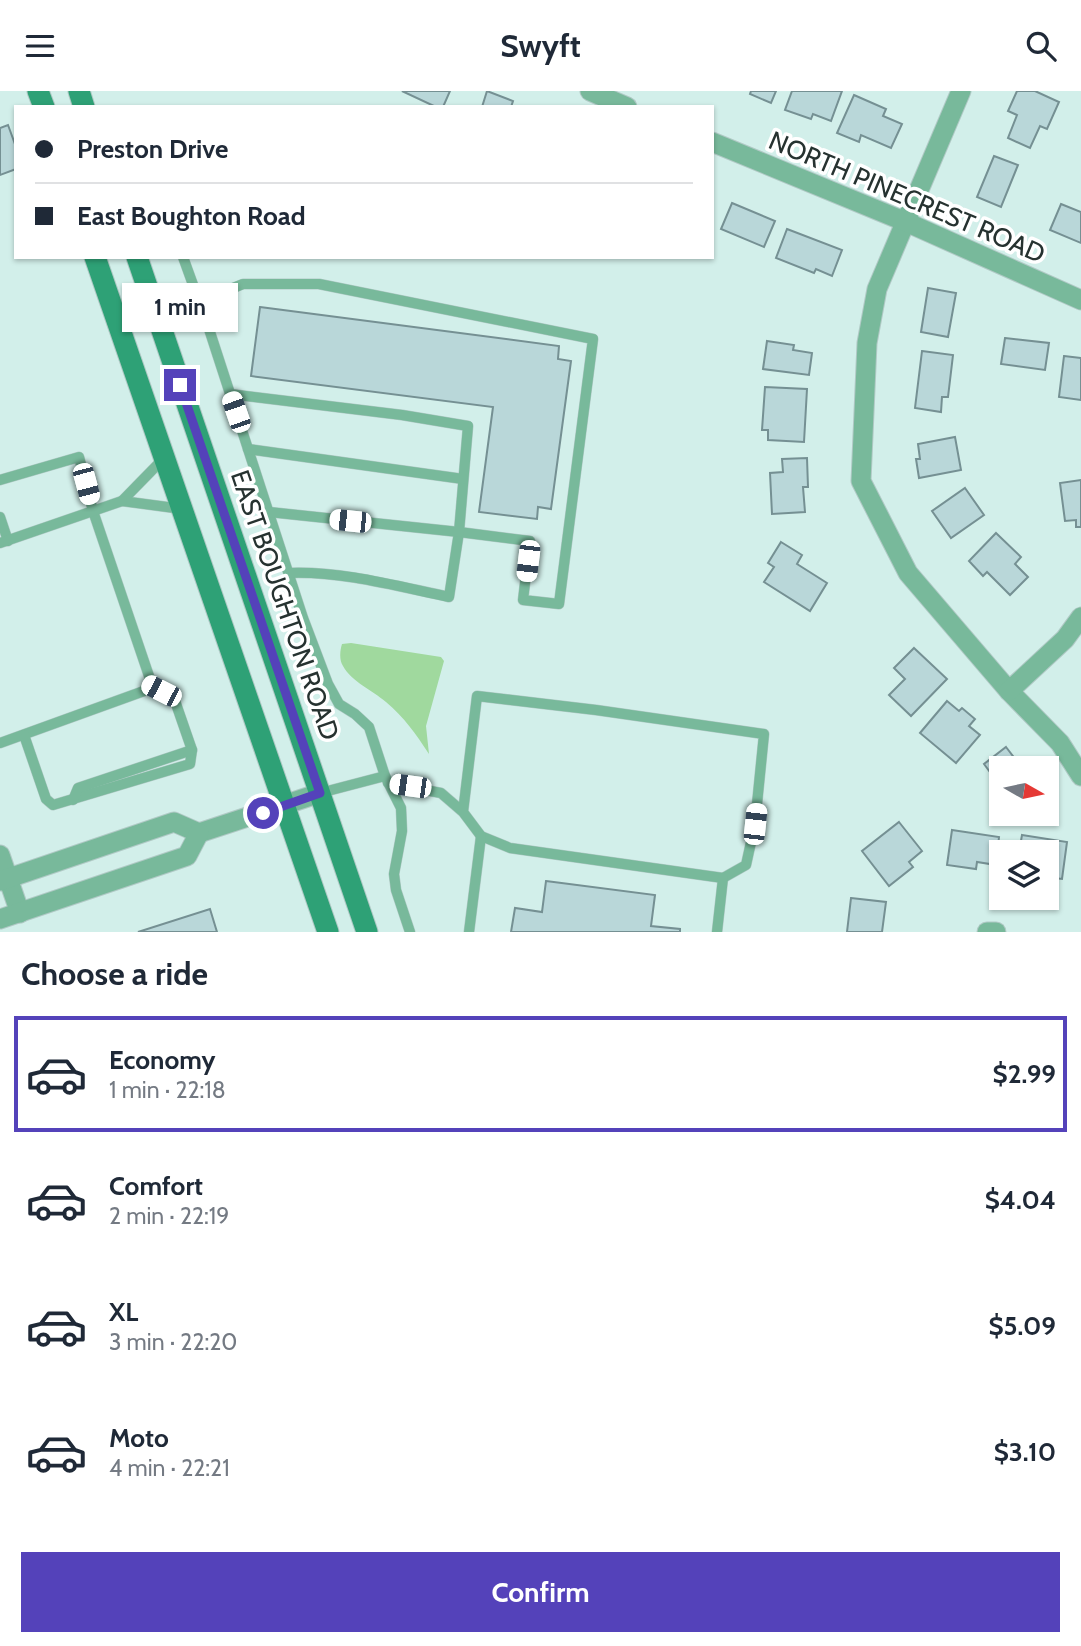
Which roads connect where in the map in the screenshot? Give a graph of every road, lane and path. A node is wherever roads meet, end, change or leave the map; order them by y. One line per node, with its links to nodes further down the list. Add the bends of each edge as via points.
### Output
1 (961, 91): 5 (street)
2 (596, 92): 3 (street)
3 (623, 105)
4 (714, 143): 5 (street, NORTH PINECREST ROAD)
5 (906, 222): 9 (street, NORTH PINECREST ROAD); 26 (street, via 872,311 861,481 908,573)
6 (97, 259): 13 (main road)
7 (137, 259): 31 (main road, EAST BOUGHTON ROAD)
8 (184, 259): 10 (lane)
9 (1081, 300)
10 (199, 302): 11 (lane); 21 (lane, via 243,284 320,284 593,339 559,604 523,600 530,541)
11 (230, 394): 12 (lane); 14 (lane, via 468,426)
12 (248, 449): 14 (lane); 19 (lane)
13 (164, 458): 16 (lane); 17 (main road)
14 (463, 479): 21 (lane)
15 (0, 480): 18 (lane, via 79,457)
16 (122, 501): 17 (lane); 18 (lane)
17 (182, 509): 32 (main road)
18 (93, 511): 22 (lane); 25 (lane)
19 (269, 512): 21 (lane); 23 (lane)
20 (0, 517): 22 (lane)
21 (459, 533): 23 (lane, via 449,597 337,574)
22 (4, 542)
23 (289, 573): 30 (lane, via 328,684 338,705 369,727)
24 (1081, 617): 26 (street, via 1065,639)
25 (148, 684): 27 (lane, via 144,691); 27 (lane, via 174,698 192,750 190,764 53,805 46,799)
26 (1009, 691): 29 (street, via 1060,743)
27 (24, 734): 28 (lane)
28 (0, 743)
29 (1081, 776)
30 (386, 779): 31 (lane); 33 (lane, via 441,793); 43 (lane, via 403,818 394,874)
31 (320, 793): 32 (street); 42 (main road, EAST BOUGHTON ROAD)
32 (285, 805): 34 (street); 41 (main road)
33 (463, 812): 35 (lane); 38 (lane, via 477,696 764,734 746,865)
34 (200, 833): 37 (street, via 174,822); 39 (street, via 187,856)
35 (481, 836): 38 (lane, via 510,848); 44 (lane)
36 (0, 855): 37 (street)
37 (4, 879): 39 (street)
38 (723, 879): 45 (lane)
39 (20, 913): 40 (street)
40 (0, 919)
41 (328, 932)
42 (367, 932)
43 (410, 932)
44 (469, 932)
45 (717, 932)
46 (987, 932): 47 (street)
47 (996, 932)

